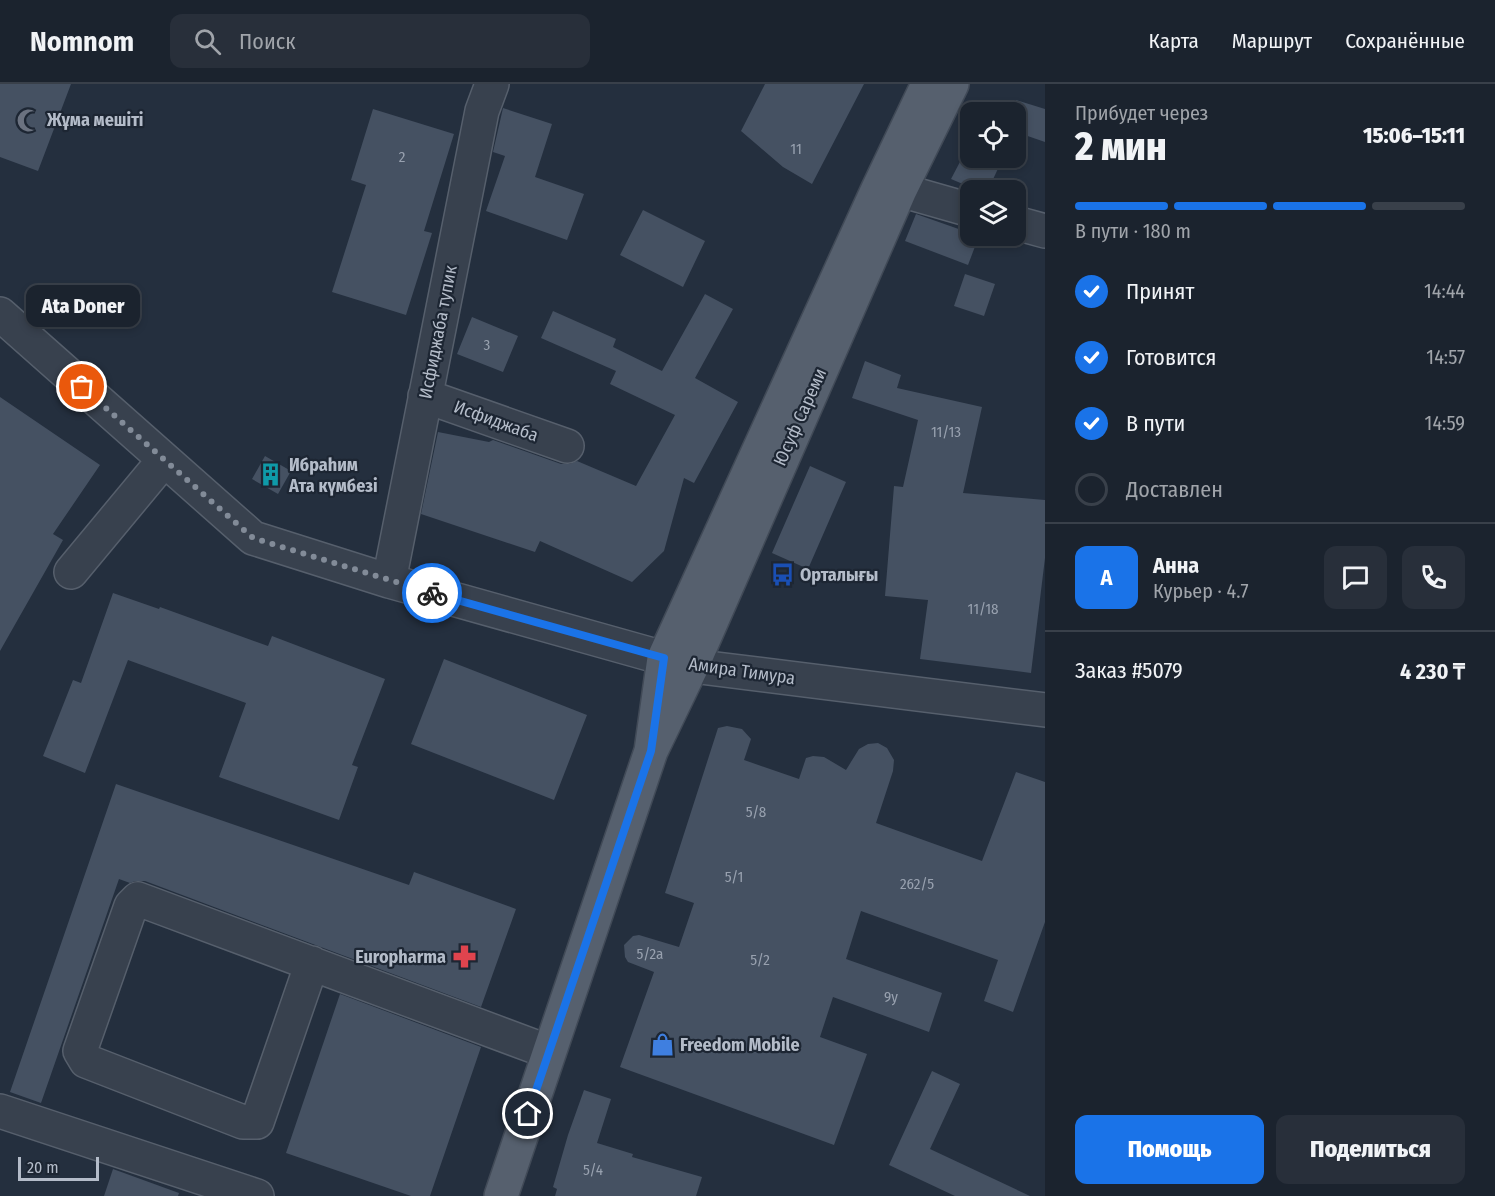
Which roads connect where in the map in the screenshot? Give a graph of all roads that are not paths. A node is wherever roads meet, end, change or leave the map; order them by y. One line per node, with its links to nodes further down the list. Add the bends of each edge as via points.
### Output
1 (492, 84): 9 (street, Исфиджаба тупик, via 482,111)
2 (928, 84): 14 (main road, Юсуф Сареми, via 872,202)
3 (952, 84): 4 (main road, Юсуф Сареми)
4 (900, 190): 5 (street); 14 (main road, Юсуф Сареми)
5 (960, 207)
6 (1026, 226): 7 (street)
7 (1045, 231)
8 (0, 314): 11 (street, Амира Тимура)
9 (425, 396): 10 (street, Исфиджаба); 13 (street, Исфиджаба тупик)
10 (567, 446)
11 (164, 460): 12 (street); 13 (street, Амира Тимура, via 253,538)
12 (71, 572)
13 (389, 581): 14 (street, Амира Тимура)
14 (678, 662): 15 (street, Амира Тимура); 17 (main road, Юсуф Сареми)
15 (1045, 711)
16 (312, 963): 16 (street, via 138,899 131,906 80,1052 86,1061 243,1122 257,1122); 17 (street)
17 (549, 1052): 20 (main road, Юсуф Сареми)
18 (0, 1111): 19 (street)
19 (257, 1196)
20 (501, 1196)

